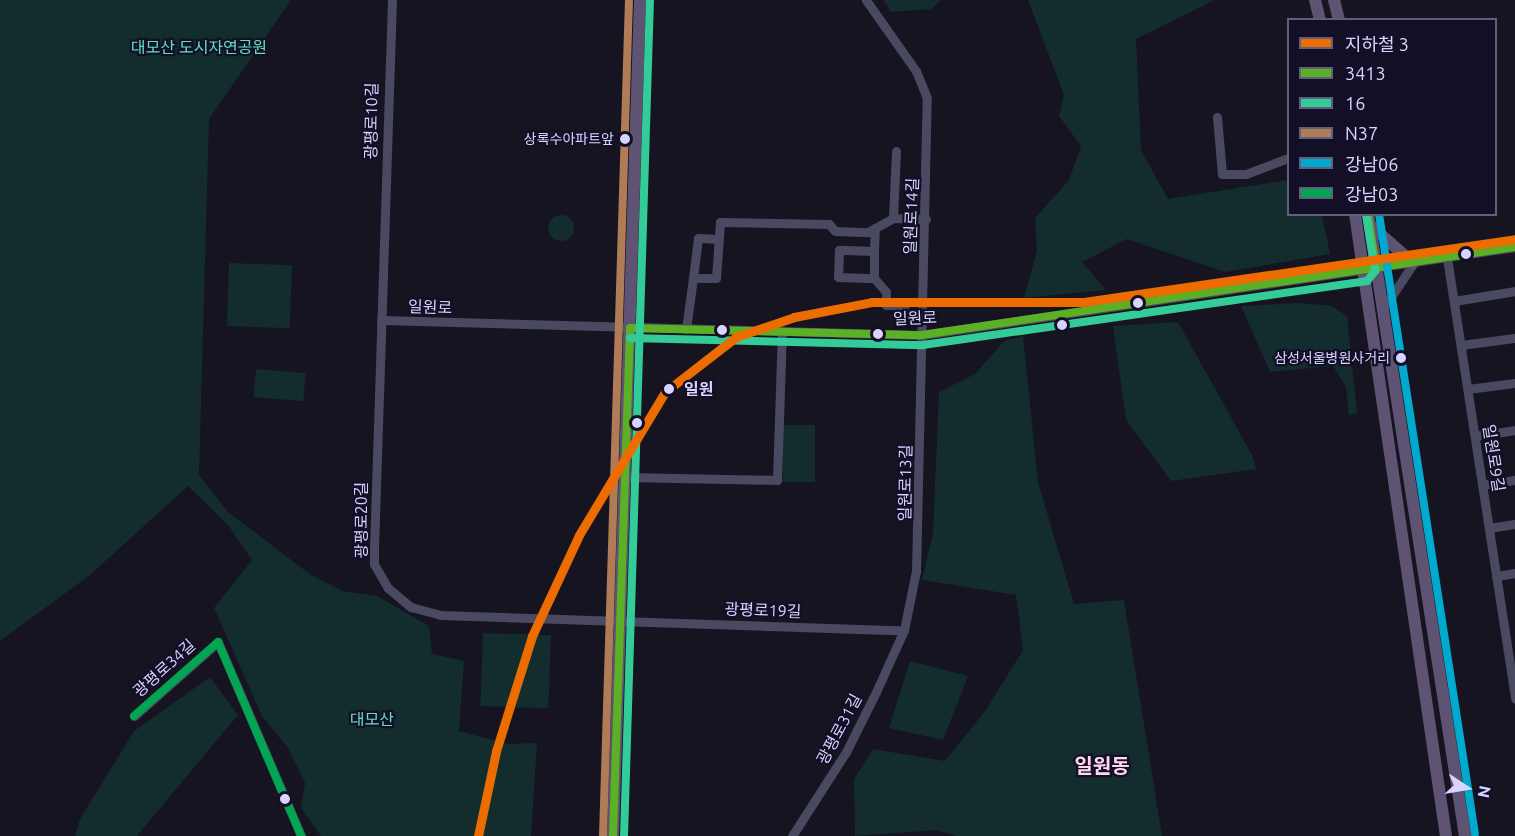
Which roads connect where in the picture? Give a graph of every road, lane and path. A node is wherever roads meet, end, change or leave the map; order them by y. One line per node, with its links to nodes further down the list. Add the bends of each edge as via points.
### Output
1 (392, 0): 17 (street, 광평로10길)
2 (640, 0): 30 (main road)
3 (866, 0): 13 (street, 일원로14길, via 916,72 927,98)
4 (1316, 0): 6 (main road)
5 (1334, 0): 7 (main road)
6 (1320, 18)
7 (1338, 18)
8 (1217, 117): 10 (street, via 1222,174 1246,174)
9 (896, 151): 12 (street)
10 (1287, 158)
11 (1356, 216): 22 (main road)
12 (893, 219): 13 (street); 15 (street)
13 (926, 219): 33 (street, 일원로14길)
14 (1369, 220): 21 (main road); 22 (main road)
15 (875, 228): 16 (street, via 720,222); 19 (street)
16 (719, 239): 23 (street, via 698,238); 23 (street, via 716,278)
17 (383, 244): 29 (street, 광평로20길)
18 (1515, 247): 20 (street, 일원로)
19 (874, 251): 24 (street); 24 (street, via 839,250 838,277)
20 (1448, 258): 21 (street, 일원로); 26 (street, 일원로9길)
21 (1413, 263): 22 (street, 일원로); 28 (street)
22 (1370, 270): 28 (main road); 33 (street, 일원로); 57 (main road)
23 (693, 278): 31 (street)
24 (874, 278): 27 (street, via 886,292 886,305)
25 (1515, 291): 26 (street)
26 (1454, 301): 35 (street, 일원로9길)
27 (905, 305)
28 (1382, 311): 58 (main road)
29 (381, 320): 30 (street, 일원로); 49 (street, 광평로20길, via 374,564 388,588 411,607 440,615)
30 (630, 327): 31 (street, 일원로); 40 (main road)
31 (686, 329): 32 (street, 일원로)
32 (782, 332): 33 (street, 일원로); 40 (street, via 777,480)
33 (922, 335): 50 (street, 일원로13길, via 921,506 916,571)
34 (1515, 338): 35 (street)
35 (1461, 345): 37 (street, 일원로9길)
36 (1515, 383): 37 (street)
37 (1468, 389): 39 (street, 일원로9길)
38 (1515, 430): 39 (street)
39 (1475, 436): 42 (street, 일원로9길)
40 (626, 477): 49 (main road)
41 (1515, 480): 42 (street)
42 (1482, 485): 44 (street, 일원로9길)
43 (1515, 524): 44 (street)
44 (1489, 528): 46 (street, 일원로9길)
45 (1515, 573): 46 (street)
46 (1496, 576): 48 (street, 일원로9길)
47 (1515, 619): 48 (street)
48 (1503, 620): 51 (street, 일원로9길)
49 (622, 621): 50 (street, 광평로19길); 55 (main road)
50 (904, 630): 56 (street, 광평로31길, via 846,752)
51 (1513, 668): 52 (street, 일원로9길)
52 (1515, 699)
53 (134, 716): 54 (street, 광평로34길, via 218,642)
54 (301, 836)
55 (613, 836)
56 (792, 836)
57 (1446, 836)
58 (1464, 836)

